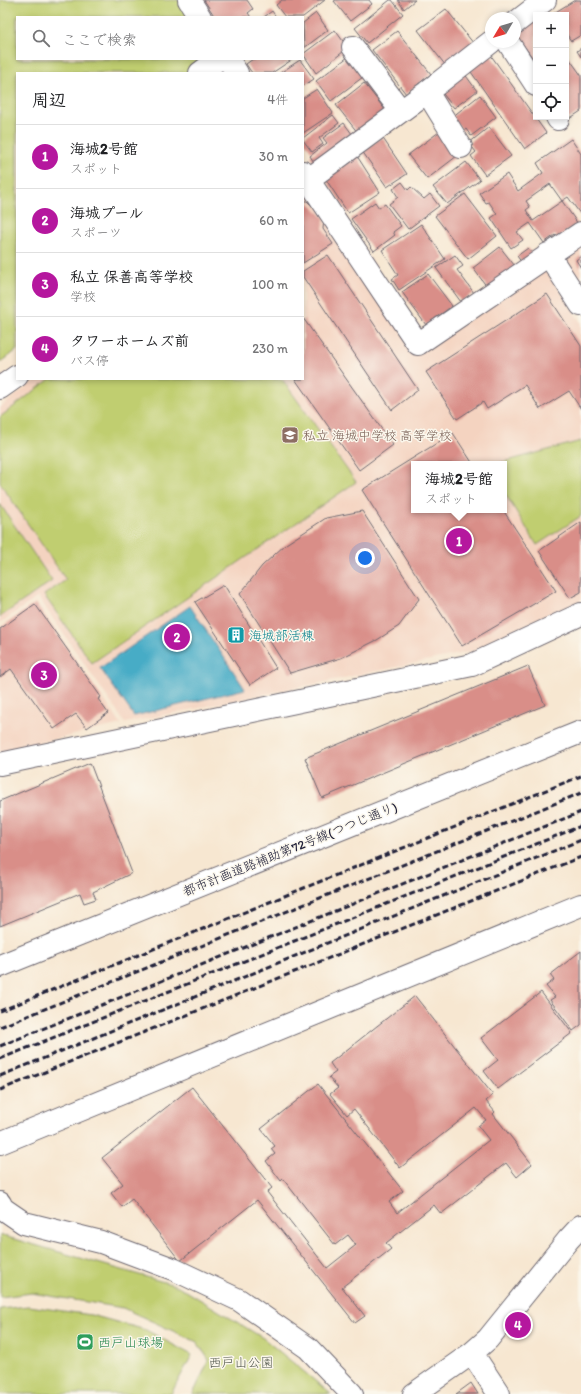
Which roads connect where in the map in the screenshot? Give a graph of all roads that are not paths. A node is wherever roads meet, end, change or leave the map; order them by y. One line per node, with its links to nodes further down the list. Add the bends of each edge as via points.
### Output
1 (189, 0): 3 (street)
2 (545, 0): 4 (street)
3 (199, 16)
4 (521, 18)
5 (353, 47): 14 (street)
6 (485, 47): 13 (street)
7 (512, 48): 12 (street)
8 (218, 60): 10 (street)
9 (229, 60): 11 (street)
10 (201, 72)
11 (236, 72)
12 (535, 84)
13 (427, 92): 14 (street); 15 (street)
14 (401, 111): 16 (street)
15 (461, 148)
16 (306, 175): 18 (street, via 418,344)
17 (581, 233): 18 (street)
18 (548, 254): 19 (street)
19 (581, 305)
20 (16, 377): 21 (street)
21 (0, 388)
22 (581, 614): 24 (street, via 472,665)
23 (581, 732): 26 (street, 都市計画道路補助第72号線(つつじ通り))
24 (0, 764)
25 (581, 905): 27 (street)
26 (0, 966)
27 (0, 1143)
28 (0, 1203): 31 (street, via 2,1208 24,1223 101,1242 173,1269 239,1300 308,1348)
29 (581, 1226): 30 (street, via 488,1339)
30 (472, 1354): 32 (street); 33 (street)
31 (352, 1394)
32 (414, 1394)
33 (499, 1394)

